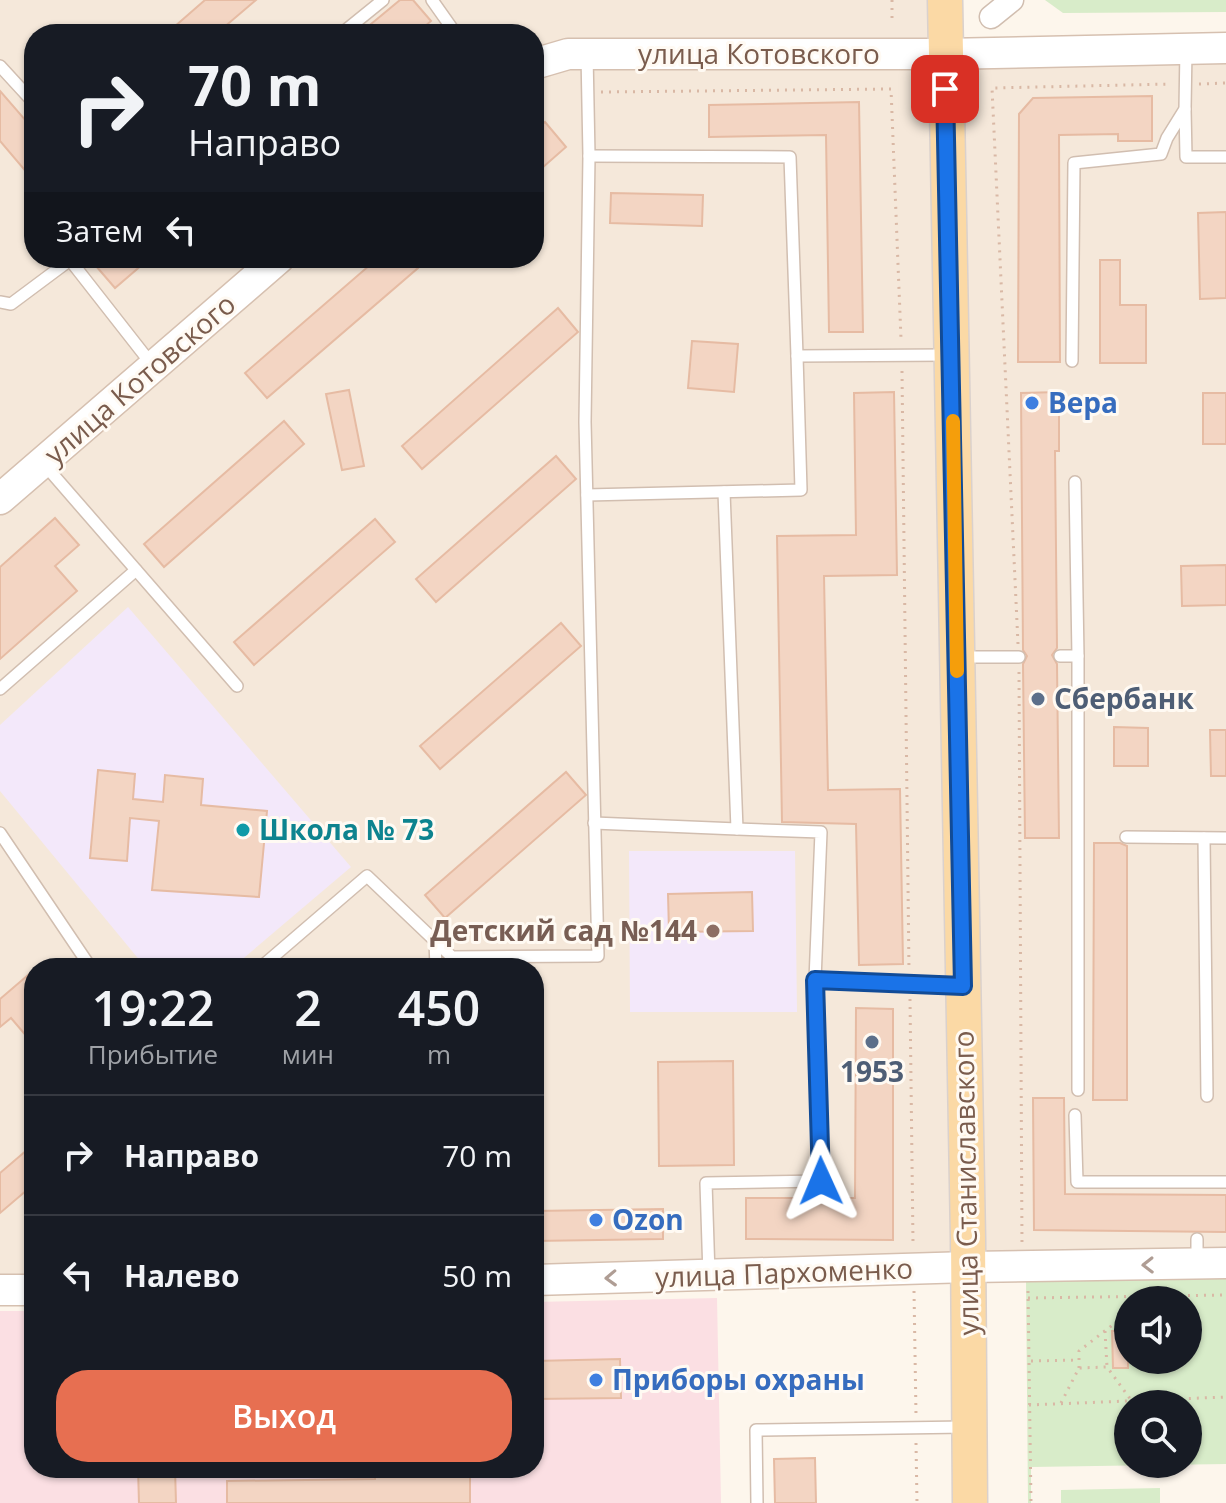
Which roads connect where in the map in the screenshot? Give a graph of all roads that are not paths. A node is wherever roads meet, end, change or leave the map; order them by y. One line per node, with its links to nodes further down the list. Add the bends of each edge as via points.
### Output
1 (383, 0): 6 (lane)
2 (432, 0): 7 (lane)
3 (945, 0): 11 (main road, улица Станиславского)
4 (1012, 0): 5 (street)
5 (991, 17)
6 (353, 24)
7 (449, 24)
8 (1226, 48): 9 (street, улица Котовского)
9 (1186, 49): 11 (street, улица Котовского); 15 (lane)
10 (587, 54): 11 (street, улица Котовского); 12 (street, улица Котовского); 16 (lane)
11 (944, 54): 22 (main road, улица Станиславского)
12 (544, 61)
13 (0, 66): 14 (lane)
14 (24, 92)
15 (1185, 109): 17 (lane, via 1186,157); 24 (lane, via 1161,154 1074,163)
16 (589, 156): 23 (lane, via 790,157); 29 (lane)
17 (1226, 157)
18 (58, 268): 21 (lane, via 11,304)
19 (77, 268): 25 (lane)
20 (267, 268): 25 (street, улица Котовского)
21 (0, 302)
22 (951, 354): 23 (lane); 34 (main road, улица Станиславского)
23 (797, 356): 28 (lane, via 801,490)
24 (1072, 361)
25 (153, 367): 26 (street, улица Котовского)
26 (43, 462): 30 (street, улица Котовского); 31 (lane)
27 (1075, 482): 33 (lane)
28 (724, 492): 29 (lane); 39 (lane)
29 (587, 495): 38 (lane)
30 (0, 499)
31 (136, 570): 36 (lane); 37 (lane)
32 (1060, 656): 33 (lane)
33 (1078, 656): 50 (lane)
34 (957, 657): 35 (lane); 49 (main road, улица Станиславского)
35 (1019, 657)
36 (237, 686)
37 (0, 689)
38 (594, 823): 39 (lane); 44 (lane, via 598,956 452,957)
39 (737, 829): 48 (lane, via 821,832)
40 (0, 833): 45 (lane)
41 (1126, 837): 42 (lane)
42 (1204, 838): 43 (lane); 51 (lane)
43 (1226, 838)
44 (435, 941): 46 (lane, via 367,876); 47 (lane)
45 (84, 958)
46 (272, 958)
47 (436, 958)
48 (815, 980): 49 (lane); 56 (lane, via 821,1181 706,1183)
49 (963, 986): 55 (main road, улица Станиславского)
50 (1078, 1090)
51 (1207, 1096)
52 (1075, 1115): 53 (lane, via 1077,1182)
53 (1226, 1182)
54 (1207, 1255): 55 (street, улица Пархоменко, one-way to 55)
55 (969, 1267): 56 (street, улица Пархоменко); 60 (main road, улица Станиславского)
56 (709, 1275): 57 (street, улица Пархоменко, one-way to 57)
57 (544, 1280)
58 (0, 1290): 59 (street)
59 (24, 1290)
60 (969, 1427): 61 (lane, via 756,1430); 62 (main road, улица Станиславского)
61 (757, 1503)
62 (970, 1503)

